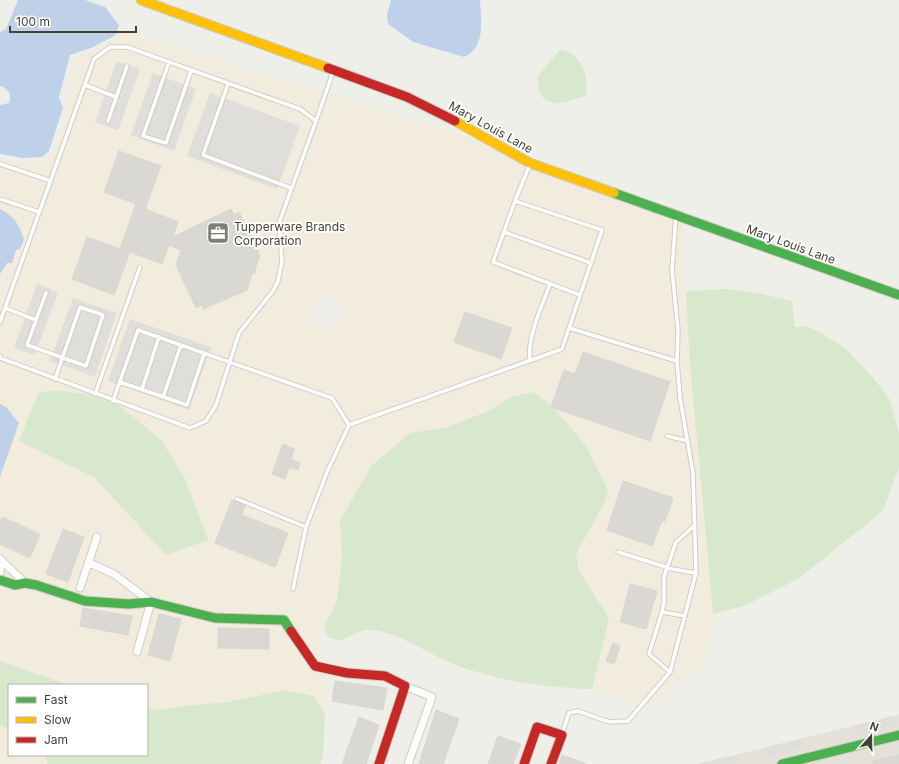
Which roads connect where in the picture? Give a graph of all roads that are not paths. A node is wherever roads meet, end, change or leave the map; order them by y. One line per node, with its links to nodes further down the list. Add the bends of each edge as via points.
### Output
1 (141, 0): 5 (street, Mary Louis Lane)
2 (169, 62): 4 (lane); 4 (lane, via 143,136 166,143); 7 (lane, via 127,48 110,47 94,59)
3 (127, 66): 8 (lane)
4 (191, 71): 6 (lane)
5 (334, 71): 10 (lane); 11 (street, Mary Louis Lane, via 407,97 435,110)
6 (228, 84): 10 (lane, via 300,110); 14 (lane, via 203,155)
7 (85, 85): 8 (lane); 13 (lane)
8 (116, 96): 9 (lane)
9 (108, 121)
10 (316, 121): 14 (lane)
11 (530, 162): 16 (lane); 18 (street, Mary Louis Lane)
12 (0, 164): 13 (lane)
13 (51, 182): 17 (lane)
14 (292, 188): 37 (lane, via 279,223 282,261 278,281 239,333)
15 (0, 199): 17 (lane)
16 (515, 201): 19 (lane); 20 (lane, via 602,230)
17 (38, 212): 26 (lane)
18 (676, 215): 25 (street, Mary Louis Lane); 36 (lane, via 672,270 678,330)
19 (504, 232): 20 (lane); 22 (lane, via 493,262)
20 (591, 263): 24 (lane)
21 (140, 267): 41 (lane)
22 (550, 284): 24 (lane); 35 (lane, via 531,340)
23 (46, 292): 27 (lane)
24 (580, 295): 29 (lane)
25 (899, 295)
26 (5, 308): 27 (lane); 28 (lane)
27 (36, 320): 34 (lane, via 27,345)
28 (0, 322)
29 (569, 328): 35 (lane, via 562,349); 36 (lane)
30 (159, 337): 31 (lane); 39 (lane, via 138,330); 40 (lane)
31 (181, 345): 32 (lane); 42 (lane)
32 (204, 354): 37 (lane); 42 (lane, via 187,405)
33 (0, 356): 38 (lane)
34 (63, 358): 34 (lane, via 86,366 103,315 80,307); 38 (lane)
35 (530, 360): 44 (lane)
36 (677, 361): 46 (lane, via 680,398)
37 (229, 363): 43 (lane, via 216,405 206,421 190,428); 44 (lane, via 332,398)
38 (55, 379): 41 (lane)
39 (120, 382): 40 (lane); 43 (lane)
40 (142, 390): 42 (lane)
41 (95, 394): 43 (lane)
42 (163, 397)
43 (113, 401)
44 (349, 425): 49 (lane, via 327,472)
45 (667, 436): 46 (lane)
46 (688, 441): 48 (lane, via 693,474)
47 (237, 499): 49 (lane)
48 (695, 525): 54 (lane, via 676,542); 56 (lane)
49 (306, 527): 60 (lane)
50 (97, 537): 53 (street)
51 (618, 552): 54 (lane)
52 (1, 560): 55 (street); 58 (street)
53 (89, 563): 59 (street); 61 (street, via 114,574)
54 (667, 567): 56 (lane); 62 (lane)
55 (0, 572)
56 (696, 573): 63 (lane)
57 (0, 580): 58 (street, via 15,585)
58 (25, 583): 61 (street, via 85,601 128,604)
59 (80, 588)
60 (293, 590)
61 (151, 602): 64 (street); 66 (street, via 215,618 284,620 315,666 347,673 385,676)
62 (662, 612): 63 (lane); 65 (lane, via 649,654)
63 (685, 616): 65 (lane)
64 (137, 652)
65 (670, 672): 67 (lane, via 628,721 609,722 578,711 569,713)
66 (405, 686): 69 (street); 70 (street, via 432,697)
67 (562, 735): 71 (street, via 537,727); 72 (street)
68 (899, 735): 73 (street)
69 (379, 764)
70 (408, 764)
71 (524, 764)
72 (551, 764)
73 (782, 764)

